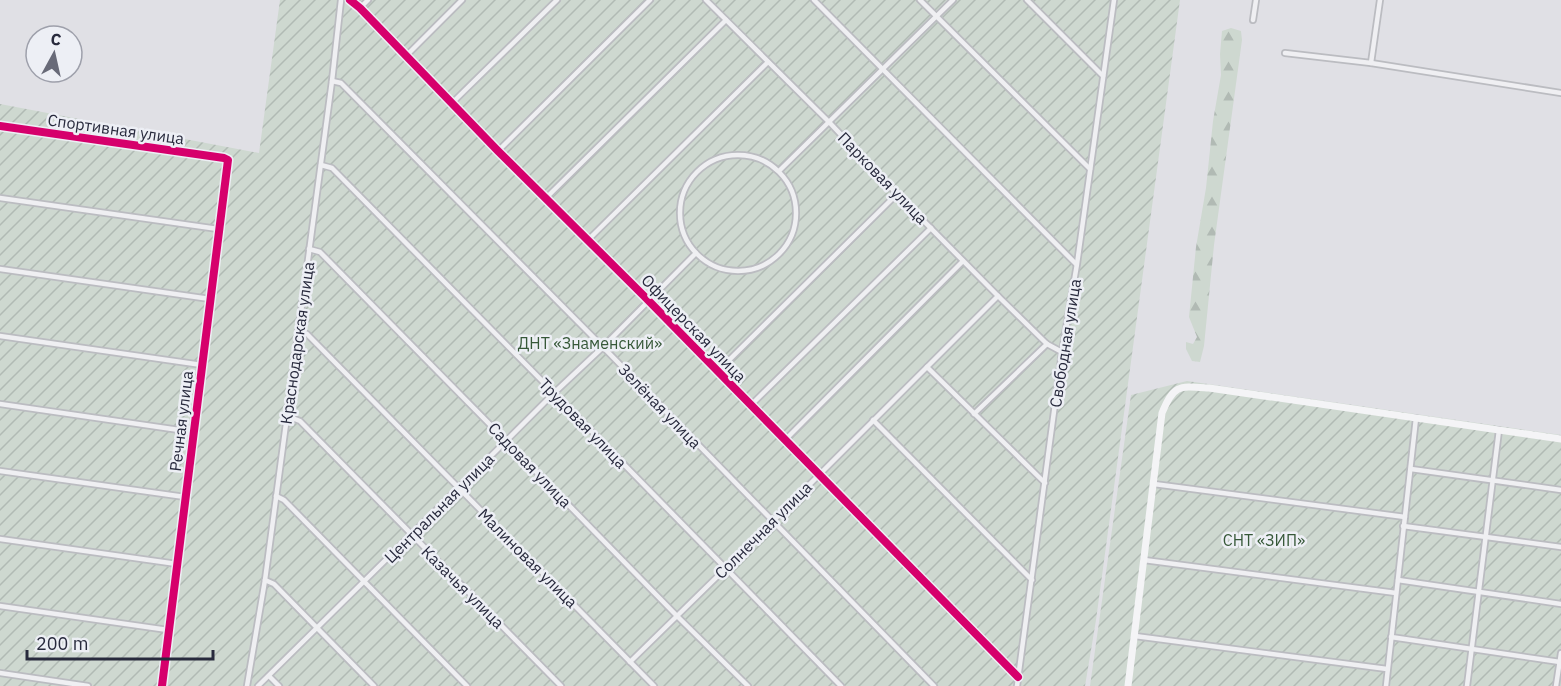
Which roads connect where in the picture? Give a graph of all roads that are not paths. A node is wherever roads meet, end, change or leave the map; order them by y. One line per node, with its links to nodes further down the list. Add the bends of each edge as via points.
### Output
1 (341, 0): 25 (street, Краснодарская улица)
2 (350, 0): 15 (street, Офицерская улица)
3 (368, 0): 15 (street)
4 (462, 0): 20 (street)
5 (557, 0): 27 (street)
6 (650, 0): 30 (street)
7 (706, 0): 17 (street, Парковая улица)
8 (813, 0): 23 (street)
9 (920, 0): 16 (street)
10 (953, 0): 16 (street)
11 (1027, 0): 24 (street)
12 (1114, 0): 24 (street, Свободная улица)
13 (1256, 0): 18 (street)
14 (1380, 0): 22 (street)
15 (360, 8): 20 (street, Офицерская улица)
16 (936, 16): 23 (street); 33 (street)
17 (726, 20): 21 (street, Парковая улица); 37 (street)
18 (1253, 20)
19 (1285, 53): 22 (street)
20 (407, 55): 27 (street, Офицерская улица)
21 (768, 62): 28 (street, Парковая улица); 40 (street)
22 (1371, 63): 26 (street)
23 (883, 70): 28 (street); 44 (street)
24 (1103, 76): 33 (street, Свободная улица)
25 (332, 81): 32 (street, Краснодарская улица); 52 (street, Зелёная улица, via 341,83)
26 (1561, 93)
27 (452, 103): 30 (street, Офицерская улица)
28 (829, 122): 34 (street); 35 (street, Парковая улица)
29 (0, 126): 31 (street, Спортивная улица)
30 (498, 151): 37 (street, Офицерская улица)
31 (228, 160): 39 (street, Речная улица)
32 (321, 165): 41 (street, Краснодарская улица); 57 (street, Трудовая улица, via 332,168)
33 (1090, 169): 44 (street, Свободная улица)
34 (779, 171): 42 (street, via 758,158 739,154 720,157 690,179 682,196 680,214 683,233); 42 (street, via 792,189 797,206 796,224 780,254 766,265 732,271 716,267)
35 (897, 194): 38 (street, Парковая улица); 56 (street)
36 (0, 198): 39 (street)
37 (546, 198): 40 (street, Офицерская улица)
38 (931, 228): 43 (street, Парковая улица); 59 (street)
39 (218, 229): 47 (street, Речная улица)
40 (588, 240): 48 (street, Офицерская улица)
41 (309, 249): 49 (street, Краснодарская улица); 68 (street, Садовая улица, via 320,252)
42 (696, 254): 48 (street, Центральная улица)
43 (963, 261): 46 (street, Парковая улица); 67 (street)
44 (1077, 264): 53 (street, Свободная улица)
45 (0, 269): 47 (street)
46 (998, 296): 51 (street, Парковая улица); 55 (street, Солнечная улица)
47 (210, 299): 54 (street, Речная улица)
48 (649, 300): 52 (street, Центральная улица); 56 (street, Офицерская улица)
49 (298, 331): 61 (street, Краснодарская улица); 75 (street, Малиновая улица, via 308,334)
50 (0, 336): 54 (street)
51 (1047, 344): 53 (street, Парковая улица); 60 (street)
52 (603, 347): 57 (street, Центральная улица); 80 (street, Зелёная улица)
53 (1062, 352): 73 (street, Свободная улица)
54 (202, 365): 65 (street, Речная улица)
55 (927, 366): 60 (street); 63 (street, Солнечная улица)
56 (717, 371): 59 (street, Офицерская улица)
57 (554, 393): 68 (street, Центральная улица); 88 (street, Трудовая улица)
58 (0, 404): 65 (street)
59 (751, 405): 67 (street, Офицерская улица)
60 (974, 414): 73 (street)
61 (287, 416): 77 (street, Краснодарская улица); 82 (street, Казачья улица, via 300,421)
62 (1416, 418): 64 (street); 69 (street); 74 (street, via 1183,387 1169,395 1162,413)
63 (873, 420): 71 (street, Солнечная улица); 90 (street)
64 (1498, 430): 66 (street); 72 (street)
65 (193, 432): 78 (street, Речная улица)
66 (1561, 439)
67 (785, 440): 71 (street, Офицерская улица)
68 (506, 441): 75 (street, Центральная улица); 97 (street, Садовая улица)
69 (1411, 469): 72 (street); 79 (street)
70 (0, 471): 78 (street)
71 (819, 474): 80 (street, Солнечная улица); 109 (street, Офицерская улица)
72 (1493, 480): 76 (street); 83 (street)
73 (1045, 483): 90 (street, Свободная улица)
74 (1154, 484): 79 (street); 86 (street)
75 (458, 488): 82 (street, Центральная улица); 104 (street, Малиновая улица)
76 (1561, 490)
77 (276, 496): 89 (street, Краснодарская улица); 92 (street)
78 (185, 497): 87 (street, Речная улица)
79 (1405, 517): 81 (street)
80 (772, 522): 88 (street, Солнечная улица); 121 (street, Зелёная улица)
81 (1403, 526): 83 (street); 91 (street)
82 (411, 535): 92 (street, Центральная улица); 117 (street, Казачья улица)
83 (1485, 537): 85 (street); 93 (street)
84 (0, 539): 87 (street)
85 (1561, 548)
86 (1144, 560): 94 (street); 100 (street)
87 (177, 564): 99 (street, Речная улица)
88 (725, 569): 97 (street, Солнечная улица); 120 (street, Трудовая улица)
89 (265, 580): 98 (street, via 274,584); 112 (street, Краснодарская улица)
90 (1032, 580): 109 (street, Свободная улица)
91 (1398, 580): 93 (street); 94 (street)
92 (365, 582): 98 (street, Центральная улица); 116 (street)
93 (1479, 591): 95 (street); 102 (street)
94 (1396, 593): 101 (street)
95 (1561, 604)
96 (0, 606): 99 (street)
97 (677, 616): 104 (street, Солнечная улица); 119 (street, Садовая улица)
98 (317, 628): 108 (street, Центральная улица); 115 (street)
99 (168, 630): 111 (street, Речная улица)
100 (1135, 636): 106 (street); 123 (street)
101 (1391, 637): 102 (street); 106 (street)
102 (1472, 649): 105 (street); 125 (street)
103 (1561, 653): 105 (street)
104 (630, 662): 118 (street, Малиновая улица)
105 (1560, 662): 126 (street)
106 (1388, 669): 124 (street)
107 (0, 673): 110 (street)
108 (268, 676): 113 (street, Центральная улица); 114 (street)
109 (1018, 676): 122 (street, Свободная улица)
110 (88, 686)
111 (162, 686)
112 (247, 686)
113 (258, 686)
114 (279, 686)
115 (374, 686)
116 (467, 686)
117 (561, 686)
118 (654, 686)
119 (748, 686)
120 (841, 686)
121 (934, 686)
122 (1017, 686)
123 (1128, 686)
124 (1386, 686)
125 (1467, 686)
126 (1556, 686)

